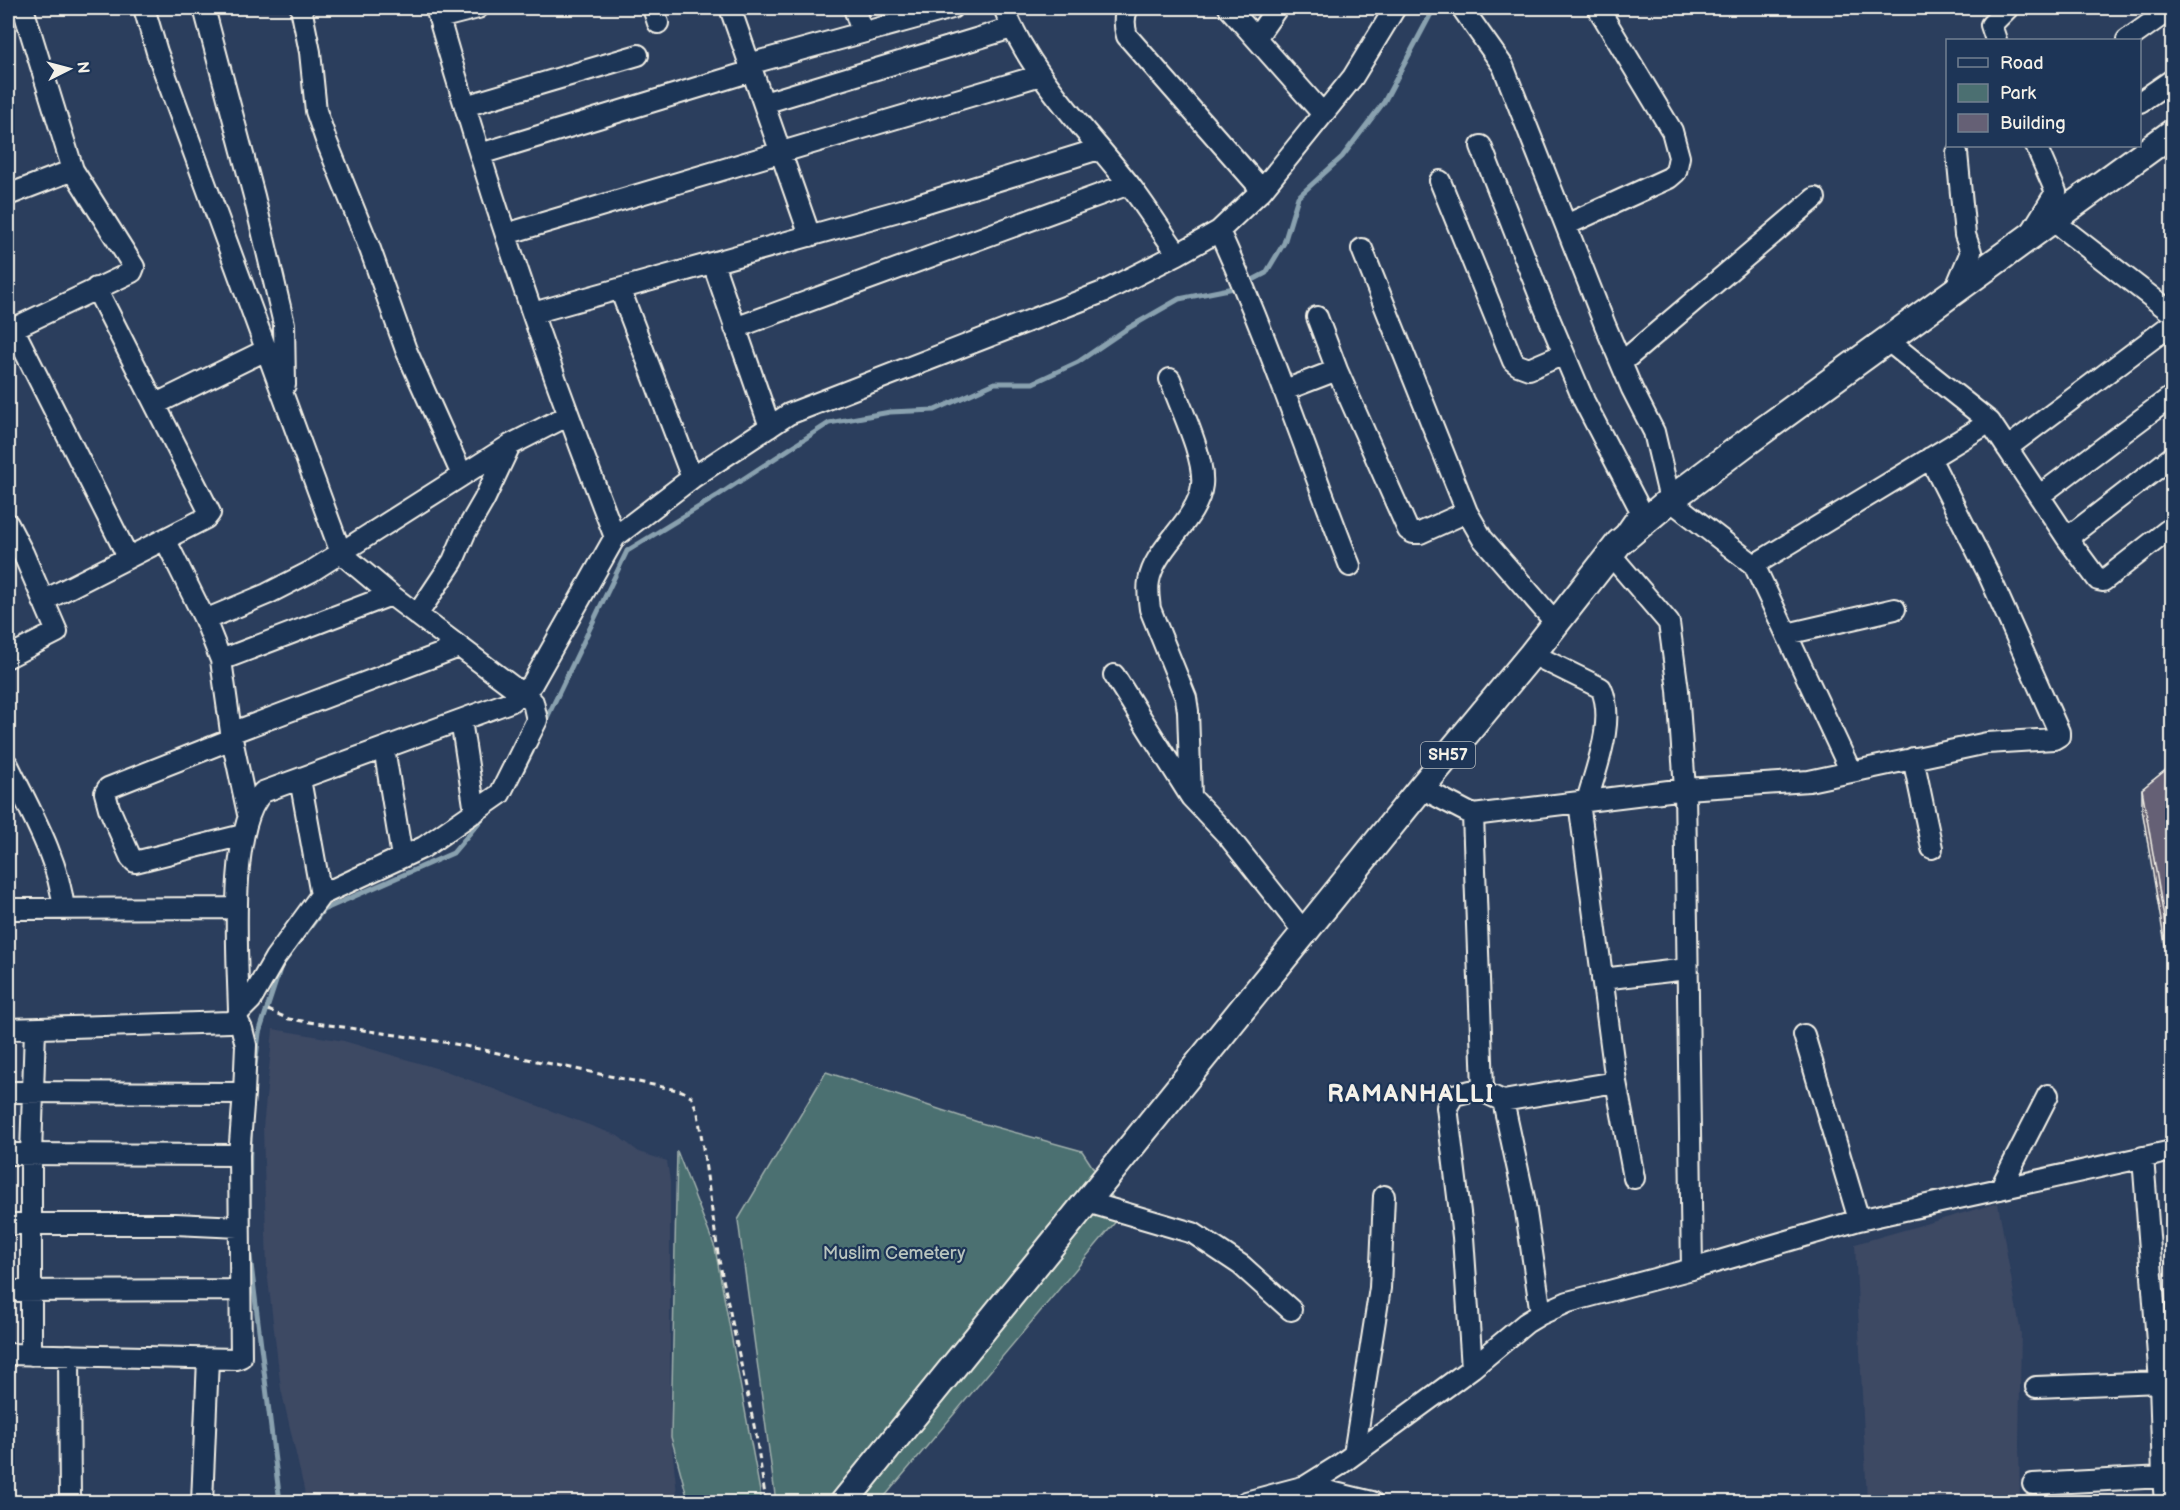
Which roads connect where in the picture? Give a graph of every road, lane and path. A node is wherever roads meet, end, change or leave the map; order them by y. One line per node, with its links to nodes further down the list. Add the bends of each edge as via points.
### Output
1 (23, 8): 39 (street)
2 (144, 8): 64 (street)
3 (204, 8): 71 (street, via 284,324)
4 (302, 8): 80 (street, via 316,111 406,350)
5 (478, 8): 18 (street)
6 (730, 8): 25 (street)
7 (854, 8): 21 (street)
8 (952, 8): 21 (street)
9 (1004, 8): 20 (street)
10 (1128, 8): 42 (street, via 1124,26 1127,36)
11 (1229, 8): 22 (street)
12 (1277, 8): 22 (street)
13 (1395, 8): 31 (street, via 1353,77)
14 (1462, 8): 46 (street, via 1503,66)
15 (1598, 8): 46 (street, via 1672,130 1679,157 1676,172 1670,178)
16 (2008, 8): 19 (street)
17 (2172, 8): 23 (street)
18 (437, 13): 30 (street)
19 (1990, 24)
20 (1012, 28): 26 (street); 29 (street)
21 (862, 32): 25 (street)
22 (1256, 38): 31 (street)
23 (2128, 39)
24 (638, 55): 30 (street)
25 (751, 68): 29 (street); 38 (street)
26 (1041, 75): 35 (street); 36 (street)
27 (2172, 80): 28 (street)
28 (2141, 101)
29 (764, 103): 36 (street)
30 (465, 106): 38 (street)
31 (1323, 114): 42 (street)
32 (2172, 133): 45 (main road, SH57)
33 (1481, 146): 65 (street)
34 (2036, 147): 50 (street, via 2056,192)
35 (1099, 149): 41 (street); 49 (street)
36 (782, 153): 48 (street); 49 (street)
37 (1957, 153): 56 (street, via 1965,235 1971,252)
38 (480, 154): 48 (street)
39 (73, 170): 43 (street); 54 (street, via 134,267 132,272)
40 (1440, 181): 65 (street, via 1514,361 1529,369)
41 (1129, 184): 52 (street); 61 (street)
42 (1262, 190): 47 (street)
43 (8, 195)
44 (1815, 198): 66 (street)
45 (2052, 220): 50 (main road, SH57); 58 (street)
46 (1566, 225): 66 (street)
47 (1219, 231): 52 (street); 69 (street)
48 (506, 234): 57 (street)
49 (810, 236): 53 (street)
50 (2029, 237): 56 (main road, SH57)
51 (1362, 249): 84 (street)
52 (1178, 254): 75 (street, via 1103,292 789,414)
53 (712, 263): 55 (street); 61 (street)
54 (96, 288): 62 (street); 72 (street)
55 (621, 289): 57 (street); 81 (street)
56 (1955, 290): 63 (main road, SH57)
57 (533, 313): 73 (street)
58 (2172, 313)
59 (1317, 317): 67 (street)
60 (2172, 324): 77 (street)
61 (735, 328): 75 (street)
62 (10, 330): 93 (street)
63 (1887, 340): 74 (street); 83 (main road, SH57)
64 (266, 350): 71 (street); 72 (street)
65 (1564, 354): 90 (street, via 1641,511)
66 (1621, 363): 83 (street, via 1654,432)
67 (1337, 370): 69 (street); 84 (street, via 1408,530 1420,532)
68 (1170, 379): 117 (street, via 1198,453 1202,486 1196,505 1154,567 1148,593 1150,609 1186,698)
69 (1285, 390): 95 (street)
70 (2172, 396): 82 (street)
71 (285, 401): 91 (street)
72 (156, 404): 88 (street, via 210,513)
73 (567, 416): 76 (street); 87 (street)
74 (1990, 422): 77 (street); 79 (street)
75 (770, 427): 81 (street)
76 (510, 445): 80 (street); 99 (street, via 453,561)
77 (2007, 448): 82 (street)
78 (2172, 457): 89 (street)
79 (1930, 458): 94 (street); 111 (street, via 1988,573 2059,736 1987,743)
80 (462, 475): 91 (street)
81 (692, 478): 87 (street)
82 (2039, 496): 89 (street)
83 (1670, 500): 90 (main road, SH57); 94 (street)
84 (1467, 512): 103 (street, via 1482,538 1554,621)
85 (8, 524): 92 (street)
86 (2172, 527): 89 (street, via 2103,581 2094,576)
87 (615, 537): 107 (street, via 532,684)
88 (165, 538): 93 (street); 100 (street)
89 (2067, 538)
90 (1614, 549): 103 (main road, SH57); 116 (street, via 1669,623)
91 (341, 553): 96 (street); 100 (street, via 290,583)
92 (15, 557): 97 (street)
93 (128, 557): 97 (street)
94 (1755, 565): 101 (street)
95 (1350, 566)
96 (391, 595): 99 (street); 105 (street)
97 (43, 601): 104 (street, via 57,632)
98 (1895, 609): 101 (street)
99 (417, 615): 102 (street)
100 (205, 620): 105 (street)
101 (1787, 634): 113 (street)
102 (459, 647): 107 (street); 109 (street)
103 (1534, 651): 115 (main road, SH57); 118 (street, via 1601,688 1606,699 1605,730)
104 (8, 657)
105 (221, 660): 109 (street)
106 (1114, 675): 117 (street)
107 (521, 694): 108 (street, via 510,702); 119 (street, via 533,702 537,720 500,794)
108 (460, 720): 110 (street); 119 (street)
109 (232, 736): 120 (street); 122 (street, via 108,788 105,793 135,862)
110 (384, 748): 114 (street); 124 (street)
111 (1913, 758): 113 (street); 123 (street)
112 (8, 765): 128 (street, via 48,848 61,885)
113 (1851, 772): 116 (street, via 1809,781)
114 (300, 779): 120 (street, via 262,792); 125 (street)
115 (1421, 788): 121 (street); 129 (main road, SH57)
116 (1685, 789): 118 (street); 130 (street)
117 (1191, 797): 129 (street, via 1228,836)
118 (1583, 802): 121 (street); 131 (street)
119 (475, 812): 124 (street, via 424,847)
120 (248, 814): 122 (street)
121 (1473, 815): 138 (street)
122 (243, 835): 126 (street)
123 (1932, 848)
124 (402, 857): 125 (street)
125 (321, 895): 133 (street)
126 (237, 908): 128 (street); 133 (street)
127 (8, 909): 128 (street)
128 (64, 909)
129 (1304, 932): 152 (main road, SH57)
130 (1687, 969): 131 (street); 157 (street)
131 (1602, 979): 137 (street)
132 (275, 1014): 176 (path, via 462,1046 691,1096 698,1113 718,1260 756,1435)
133 (238, 1016): 135 (street, via 230,1022); 140 (street, via 246,1045)
134 (8, 1029): 135 (street)
135 (35, 1029): 141 (street)
136 (1804, 1035): 153 (street)
137 (1616, 1082): 143 (street); 149 (street)
138 (1483, 1088): 143 (street); 167 (street, via 1454,1095 1447,1107 1463,1237)
139 (8, 1092): 141 (street)
140 (244, 1092): 141 (street); 147 (street)
141 (33, 1093): 146 (street)
142 (2048, 1095): 150 (street)
143 (1503, 1101): 162 (street, via 1524,1198)
144 (2172, 1151): 148 (street)
145 (8, 1154): 146 (street)
146 (31, 1154): 147 (street); 154 (street)
147 (239, 1155): 156 (street)
148 (2143, 1157): 150 (street); 168 (street)
149 (1634, 1178)
150 (2000, 1189): 153 (street)
151 (1384, 1196): 170 (street, via 1380,1288)
152 (1087, 1202): 161 (street, via 1193,1233 1241,1265); 177 (main road, SH57)
153 (1859, 1220): 157 (street)
154 (32, 1223): 155 (street); 156 (street); 160 (street)
155 (8, 1224)
156 (239, 1227): 158 (street)
157 (1692, 1269): 162 (street, via 1568,1302)
158 (239, 1290): 160 (street); 166 (street, via 241,1357)
159 (8, 1291): 160 (street)
160 (32, 1292): 164 (street)
161 (1292, 1310)
162 (1541, 1314): 167 (street)
163 (8, 1354): 164 (street)
164 (31, 1355): 165 (street)
165 (69, 1356): 166 (street); 174 (street)
166 (208, 1359): 175 (street)
167 (1472, 1368): 170 (street)
168 (2166, 1382): 169 (street); 171 (street)
169 (2036, 1387)
170 (1354, 1454): 173 (street)
171 (2168, 1477): 172 (street); 180 (street)
172 (2033, 1484)
173 (1306, 1486): 178 (street); 179 (street)
174 (70, 1503)
175 (202, 1503)
176 (766, 1503)
177 (844, 1503)
178 (1246, 1503)
179 (1372, 1503)
180 (2165, 1503)

